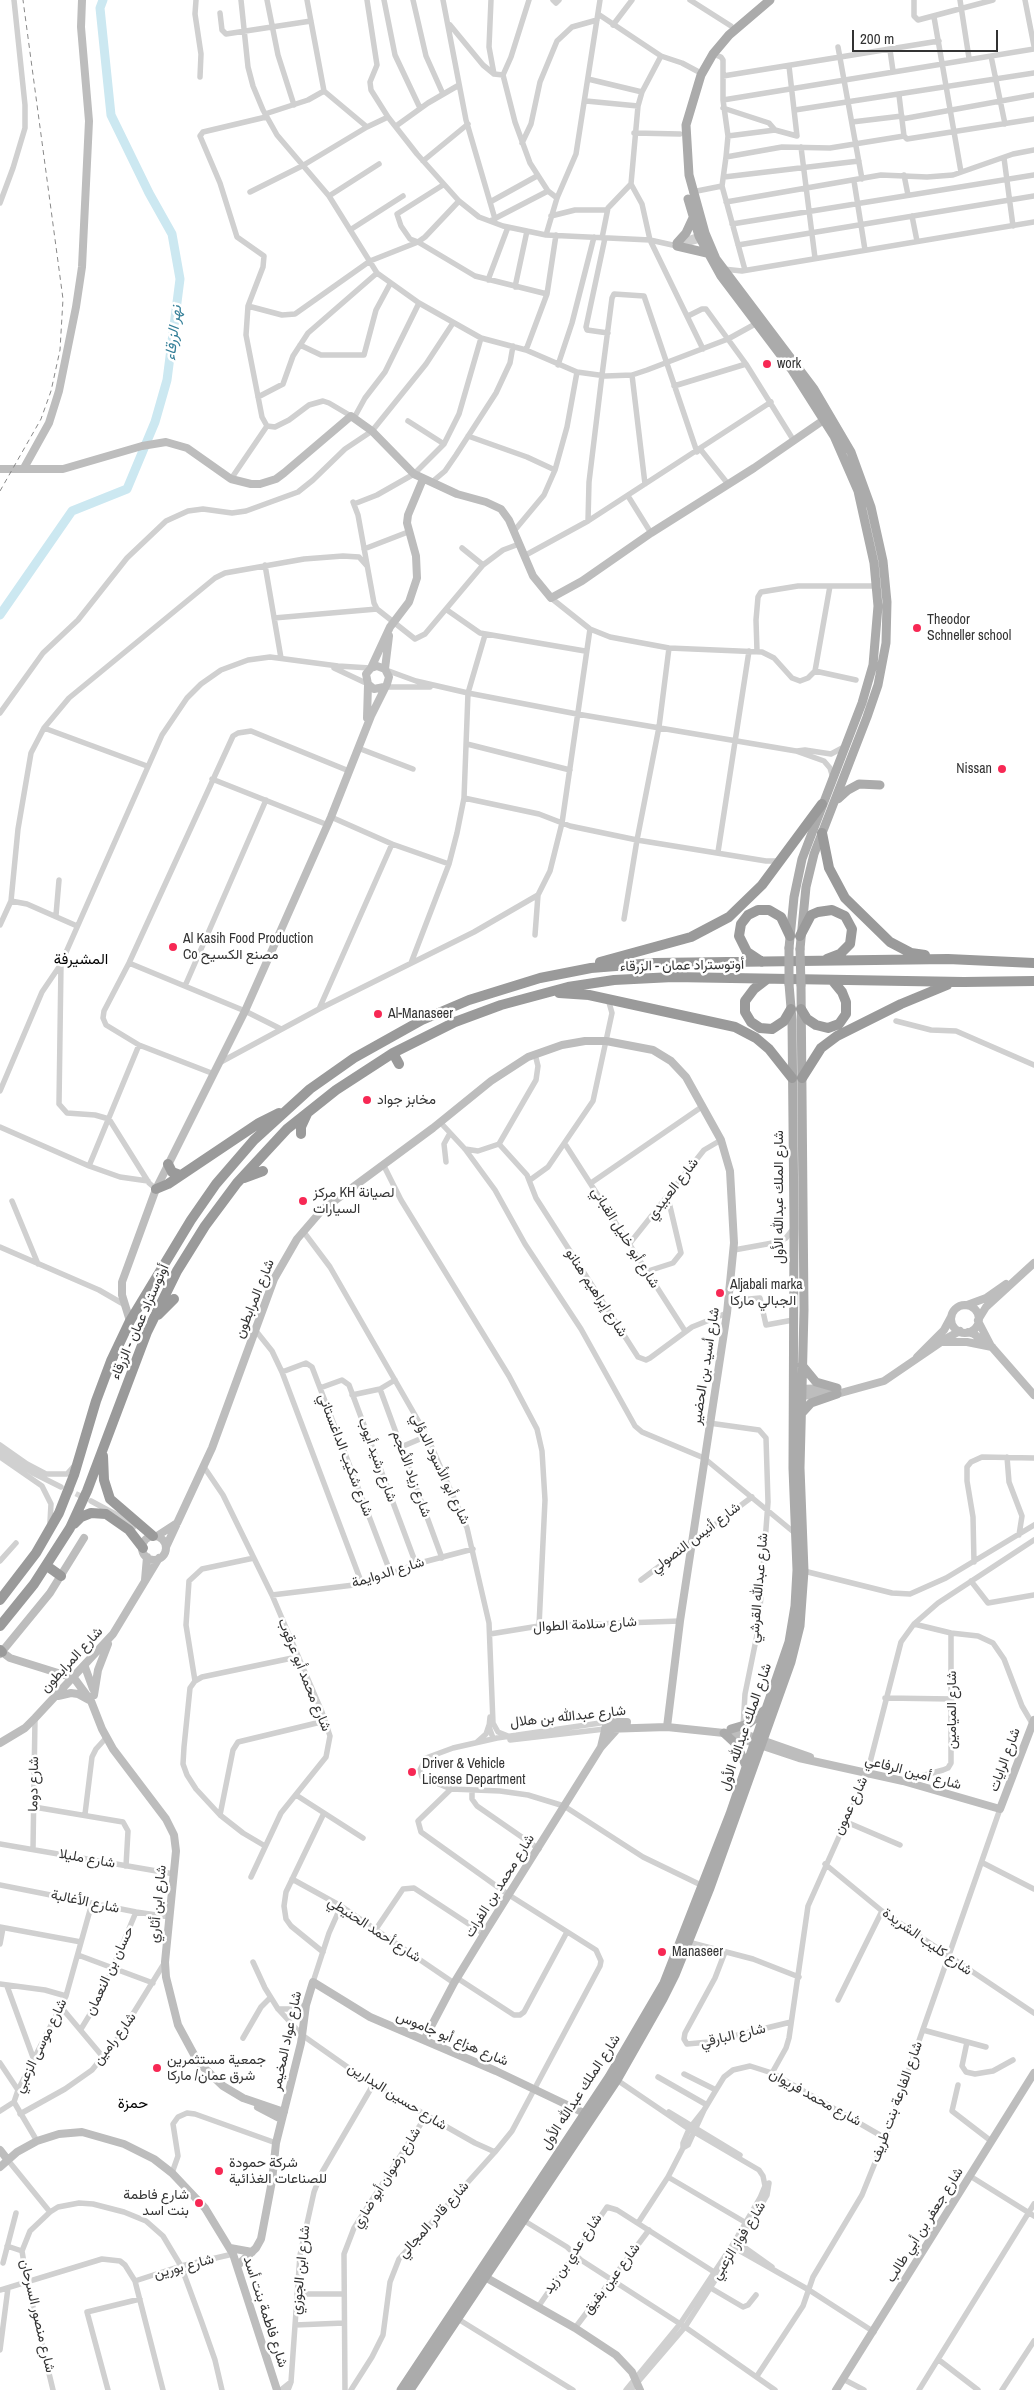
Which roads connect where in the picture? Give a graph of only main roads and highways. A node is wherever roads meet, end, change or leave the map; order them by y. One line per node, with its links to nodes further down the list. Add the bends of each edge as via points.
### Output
1 (761, 0): 3 (main road, via 731,26 707,54 697,71 683,112 680,160)
2 (770, 0): 4 (main road, via 742,22 713,54 699,80 686,125 687,163)
3 (693, 218): 4 (main road); 5 (main road, via 676,245)
4 (703, 237): 5 (main road); 6 (main road, via 731,280 775,335)
5 (706, 253): 6 (main road)
6 (827, 417): 7 (main road, via 851,452)
7 (862, 490): 8 (main road, via 877,586 878,626 873,665); 9 (main road, via 883,561 887,623 878,685)
8 (839, 764): 9 (main road); 11 (main road)
9 (848, 768): 11 (main road)
10 (880, 785): 11 (main road, via 866,783 855,786)
11 (827, 806): 12 (main road); 13 (main road, via 798,872); 18 (highway, via 729,917 691,937)
12 (822, 833): 13 (main road, via 807,879); 14 (highway, via 829,868 839,888 880,935 911,953)
13 (795, 936): 15 (highway, via 811,915 818,912 832,910 845,916 852,929 850,944 840,954); 16 (highway, via 776,913 764,909 748,915 741,924 739,936 747,952); 24 (main road, شارع الملك عبدالله الأول, bridge, via 800,949 801,985); 24 (main road, شارع الملك عبدالله الأول, bridge, via 790,948 789,984)
14 (948, 959): 15 (highway, أوتوستراد عمان - الزرقاء); 17 (highway, أوتوستراد عمان - الزرقاء)
15 (822, 961): 16 (highway, أوتوستراد عمان - الزرقاء)
16 (763, 962): 18 (highway, أوتوستراد عمان - الزرقاء, via 639,963)
17 (1034, 963)
18 (575, 971): 29 (highway, أوتوستراد عمان - الزرقاء, via 503,988 422,1020 354,1058 310,1088)
19 (767, 979): 21 (highway, أوتوستراد عمان - الزرقاء); 23 (highway, أوتوستراد عمان - الزرقاء, via 629,979 584,984); 24 (highway, via 754,988 745,1001 745,1012 750,1022 766,1029 777,1027)
20 (1034, 980): 22 (highway, أوتوستراد عمان - الزرقاء)
21 (832, 981): 22 (highway, أوتوستراد عمان - الزرقاء); 24 (highway, via 846,1002 846,1014 839,1024 828,1028 816,1026)
22 (954, 982): 27 (highway, via 930,990 836,1036)
23 (540, 994): 25 (highway, أوتوستراد عمان - الزرقاء, via 463,1018); 27 (highway, via 608,999 715,1021 742,1030 769,1049)
24 (796, 1009): 27 (main road, شارع الملك عبدالله الأول)
25 (393, 1053): 26 (highway); 28 (highway, أوتوستراد عمان - الزرقاء)
26 (399, 1064)
27 (797, 1078): 32 (main road, شارع الملك عبدالله الأول); 33 (main road, شارع الملك عبدالله الأول)
28 (311, 1109): 30 (highway, via 302,1123); 36 (highway, أوتوستراد عمان - الزرقاء, via 276,1140)
29 (286, 1110): 35 (highway, via 259,1123); 50 (highway, أوتوستراد عمان - الزرقاء, via 242,1154 203,1200 141,1302 100,1387 66,1496 49,1530)
30 (301, 1134)
31 (168, 1164): 35 (highway, via 172,1172)
32 (793, 1164): 33 (main road); 41 (main road, شارع الملك عبدالله الأول, via 793,1320)
33 (804, 1164): 40 (main road, شارع الملك عبدالله الأول)
34 (263, 1170): 36 (highway)
35 (180, 1175): 37 (highway)
36 (237, 1183): 39 (highway, أوتوستراد عمان - الزرقاء, via 190,1248)
37 (156, 1189)
38 (174, 1298): 39 (highway)
39 (154, 1319): 43 (highway, أوتوستراد عمان - الزرقاء)
40 (802, 1365): 41 (main road, شارع الملك عبدالله الأول); 42 (main road, via 816,1382 840,1391 811,1403)
41 (797, 1393): 42 (main road, شارع الملك عبدالله الأول); 48 (main road, شارع الملك عبدالله الأول, via 796,1534)
42 (801, 1414): 48 (main road, شارع الملك عبدالله الأول)
43 (103, 1448): 44 (highway, أوتوستراد عمان - الزرقاء); 45 (highway, via 104,1480 110,1499)
44 (70, 1528): 46 (highway, via 86,1514 106,1514 129,1530); 47 (highway, أوتوستراد عمان - الزرقاء)
45 (154, 1536)
46 (144, 1550)
47 (47, 1566): 49 (highway); 51 (highway, أوتوستراد عمان - الزرقاء)
48 (801, 1570): 52 (main road, شارع الملك عبدالله الأول, via 784,1660); 53 (main road, شارع الملك عبدالله الأول, via 802,1608 796,1644)
49 (61, 1576)
50 (0, 1600)
51 (0, 1626)
52 (768, 1707): 53 (main road, شارع الملك عبدالله الأول); 54 (main road, via 753,1722 728,1731)
53 (760, 1741): 54 (main road, شارع الملك عبدالله الأول); 56 (main road, شارع الملك عبدالله الأول, via 688,1942 666,1993 617,2080)
54 (746, 1766): 55 (main road, شارع الملك عبدالله الأول, via 703,1886 660,1989 609,2077)
55 (401, 2390)
56 (410, 2390)

